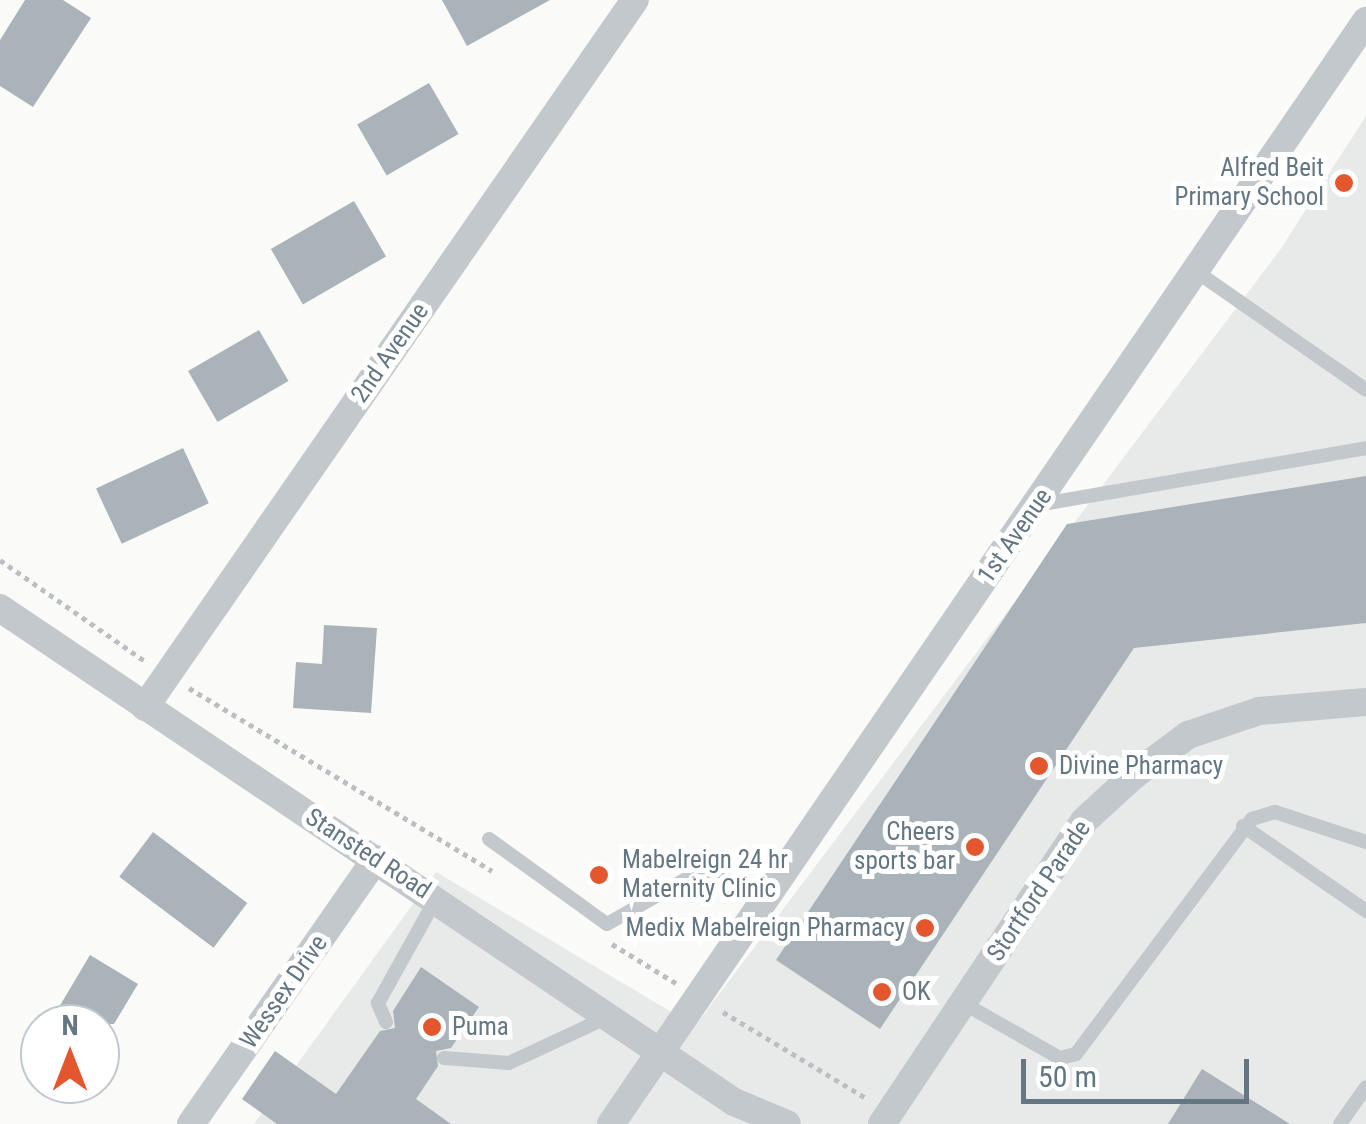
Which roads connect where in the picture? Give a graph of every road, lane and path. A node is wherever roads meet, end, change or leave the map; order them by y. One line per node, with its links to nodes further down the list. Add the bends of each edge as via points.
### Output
1 (634, 0): 9 (street, 2nd Avenue)
2 (1366, 21): 3 (street, 1st Avenue)
3 (1196, 272): 4 (lane); 6 (street, 1st Avenue)
4 (1366, 390)
5 (1366, 448): 6 (lane)
6 (1036, 506): 17 (street, 1st Avenue)
7 (0, 560): 9 (path)
8 (0, 608): 11 (street, Stansted Road)
9 (167, 674): 11 (street, 2nd Avenue); 16 (path)
10 (1366, 702): 23 (street, Stortford Parade, via 1259,711 1188,735 1133,776 1084,821)
11 (145, 707): 15 (street, Stansted Road)
12 (1243, 826): 14 (lane, via 1275,812); 19 (lane); 23 (lane, via 1076,1054 1060,1058)
13 (489, 839): 17 (lane, via 607,924 702,870)
14 (1366, 842)
15 (376, 859): 18 (street, Stansted Road); 31 (street, Wessex Drive)
16 (503, 878)
17 (770, 892): 26 (street, 1st Avenue)
18 (437, 898): 24 (street, Stansted Road); 25 (lane, via 378,1003)
19 (1366, 911)
20 (604, 939): 21 (path)
21 (688, 990)
22 (705, 1000): 30 (path)
23 (963, 1003): 30 (street, Stortford Parade)
24 (611, 1016): 26 (street, Stansted Road); 27 (lane, via 509,1063)
25 (386, 1022)
26 (662, 1050): 29 (street, Stansted Road); 32 (street, 1st Avenue)
27 (444, 1058)
28 (1366, 1088): 34 (lane)
29 (738, 1113): 33 (street, Stansted Road)
30 (886, 1118)
31 (191, 1124)
32 (611, 1124)
33 (787, 1124)
34 (1340, 1124)

